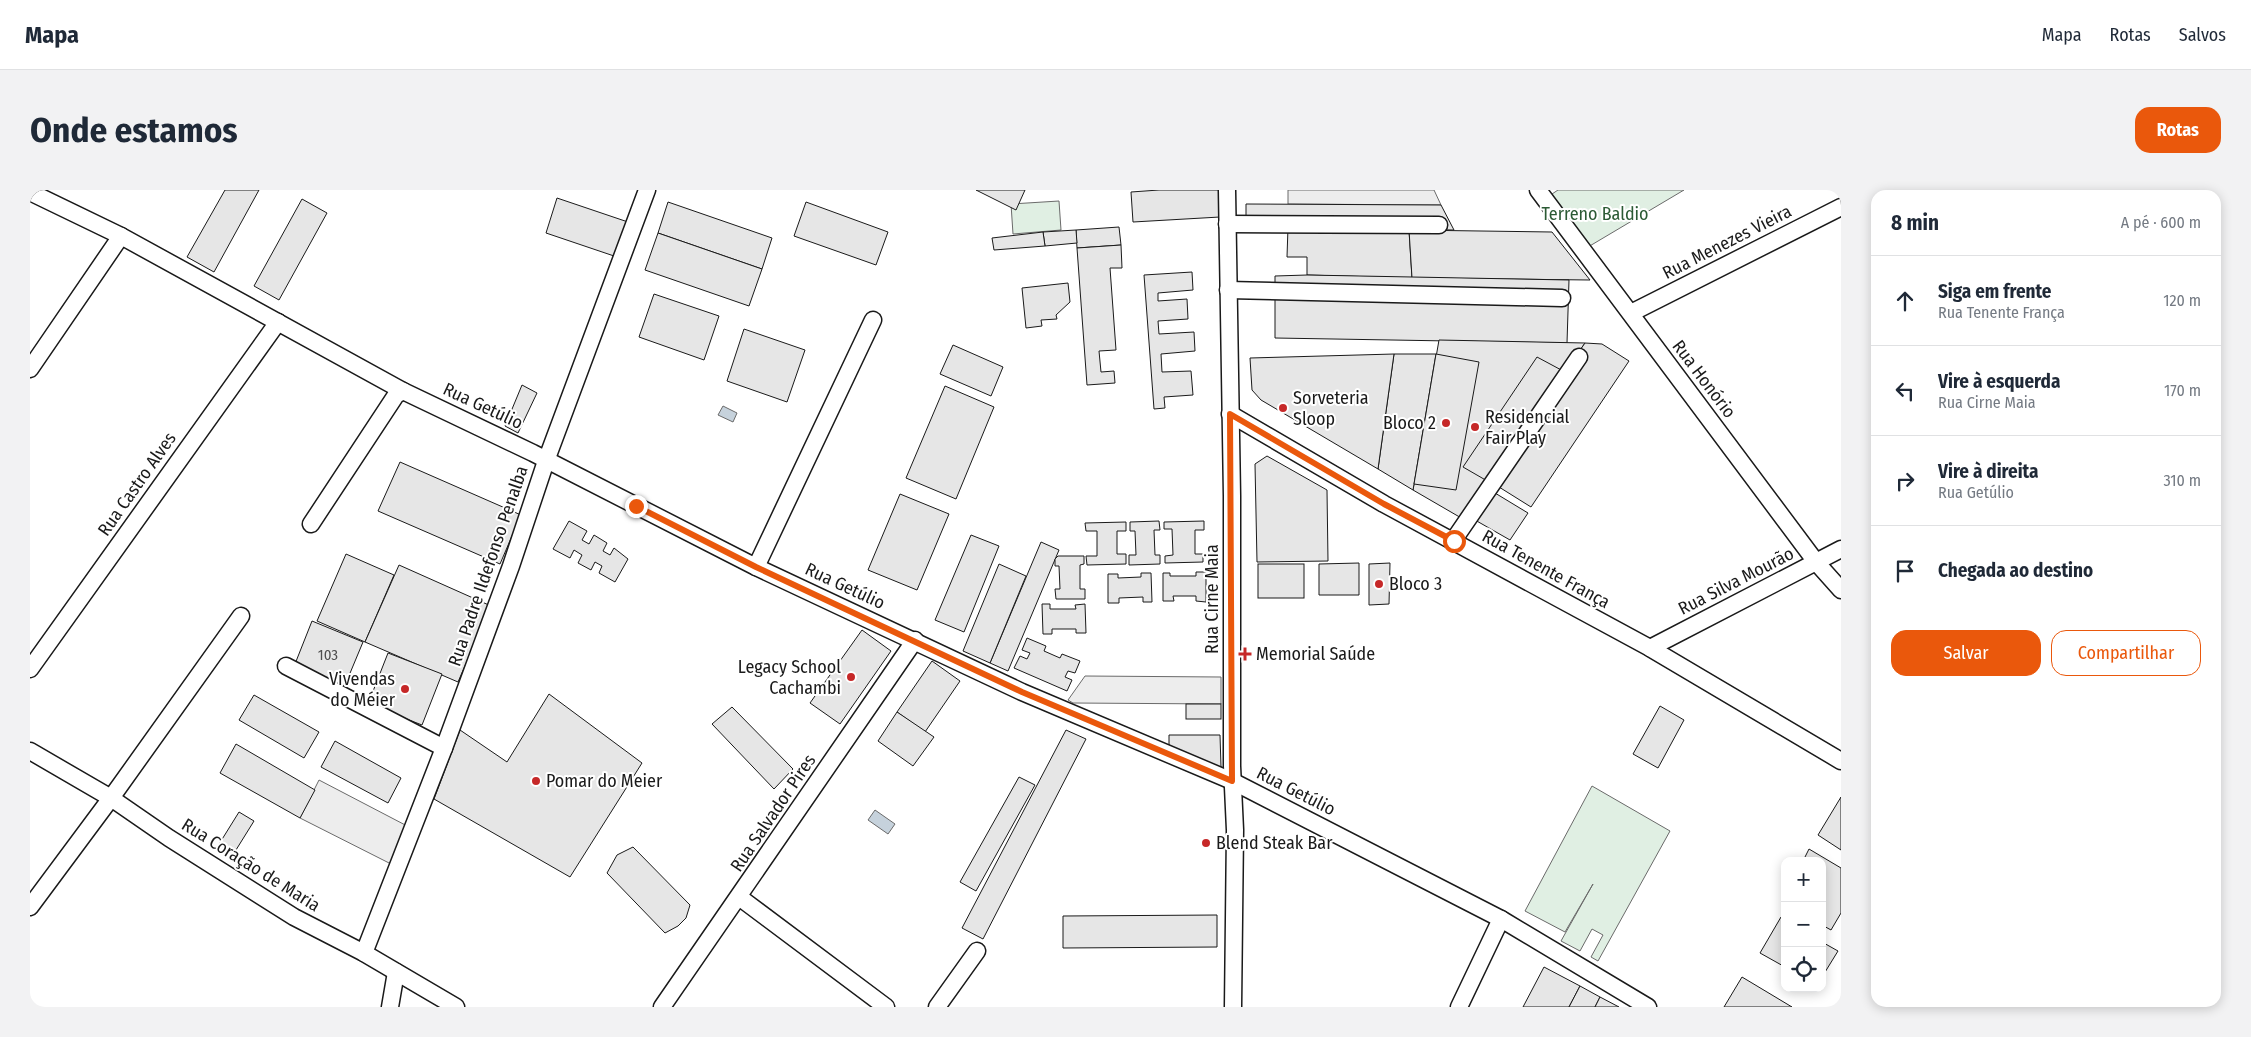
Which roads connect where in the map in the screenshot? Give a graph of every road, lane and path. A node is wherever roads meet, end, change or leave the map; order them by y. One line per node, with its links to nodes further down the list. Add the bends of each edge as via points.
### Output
1 (647, 190): 18 (street, Rua Padre Ildefonso Penalba)
2 (1227, 190): 6 (street, Rua Cirne Maia)
3 (1538, 190): 11 (street, Rua Honório)
4 (30, 192): 8 (street, Rua Getúlio)
5 (1841, 207): 11 (street, Rua Menezes Vieira)
6 (1227, 224): 7 (street); 9 (street, Rua Cirne Maia)
7 (1439, 226)
8 (121, 236): 13 (street, Rua Getúlio); 15 (street)
9 (1228, 290): 10 (street); 17 (street, Rua Cirne Maia)
10 (1562, 298)
11 (1631, 313): 22 (street, Rua Honório)
12 (873, 320): 23 (street)
13 (278, 322): 16 (street, Rua Getúlio); 29 (street, Rua Castro Alves)
14 (1580, 357): 20 (street)
15 (30, 369)
16 (403, 391): 18 (street, Rua Getúlio); 19 (street, via 396,395)
17 (1230, 414): 20 (street, Rua Tenente França); 33 (street, Rua Cirne Maia)
18 (546, 461): 23 (street, Rua Getúlio); 30 (street, Rua Padre Ildefonso Penalba)
19 (311, 524)
20 (1454, 541): 27 (street, Rua Tenente França)
21 (1841, 550): 22 (street, Rua Silva Mourão)
22 (1816, 562): 24 (street, Rua Honório); 27 (street, Rua Silva Mourão)
23 (756, 567): 26 (street, Rua Getúlio)
24 (1841, 590)
25 (241, 616): 34 (street)
26 (915, 640): 33 (street, Rua Getúlio, via 1022,692); 35 (street, Rua Salvador Pires)
27 (1650, 648): 32 (street, Rua Tenente França)
28 (286, 666): 30 (street)
29 (30, 669)
30 (444, 748): 39 (street, Rua Padre Ildefonso Penalba)
31 (30, 751): 34 (street, Rua Coração de Maria)
32 (1841, 761)
33 (1232, 781): 37 (street, Rua Getúlio); 46 (street, Rua Cirne Maia, via 1235,830)
34 (111, 798): 36 (street); 39 (street, Rua Coração de Maria, via 294,917)
35 (739, 897): 43 (street, Rua Salvador Pires); 44 (street)
36 (30, 907)
37 (1501, 919): 47 (street); 48 (street, Rua Getúlio)
38 (977, 950): 45 (street)
39 (364, 953): 40 (street, Rua Coração de Maria)
40 (396, 972): 41 (street); 42 (street, Rua Coração de Maria)
41 (390, 1007)
42 (456, 1007)
43 (662, 1007)
44 (886, 1007)
45 (937, 1007)
46 (1233, 1007)
47 (1458, 1007)
48 (1648, 1007)

